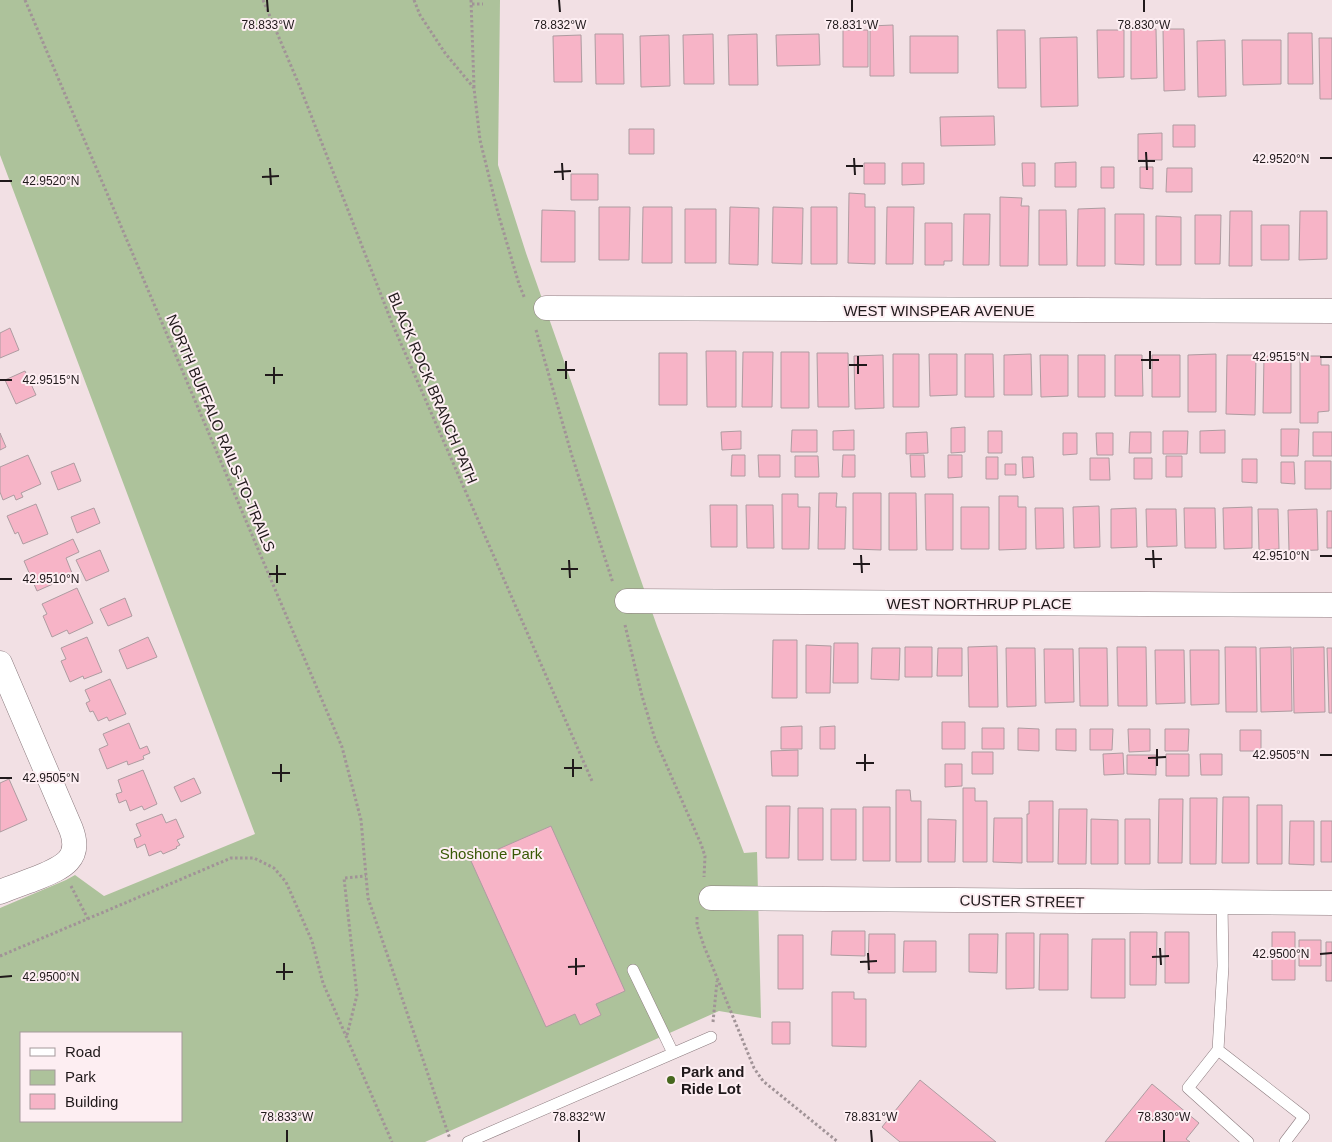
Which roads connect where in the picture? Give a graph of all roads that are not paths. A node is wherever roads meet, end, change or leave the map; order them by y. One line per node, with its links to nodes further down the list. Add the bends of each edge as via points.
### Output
1 (535, 311): 2 (street, WEST WINSPEAR AVENUE)
2 (1332, 312)
3 (622, 604): 4 (street, WEST NORTHRUP PLACE)
4 (1332, 605)
5 (0, 663): 6 (street, via 73,835 74,848 61,867)
6 (0, 892)
7 (703, 898): 8 (street, CUSTER STREET)
8 (1222, 903): 9 (street, CUSTER STREET); 12 (lane, via 1223,966)
9 (1332, 903)
10 (633, 970): 13 (lane)
11 (711, 1038): 13 (lane)
12 (1218, 1050): 15 (lane, via 1188,1088); 16 (lane, via 1304,1117)
13 (672, 1053): 14 (lane)
14 (468, 1142)
15 (1248, 1142)
16 (1285, 1142)

